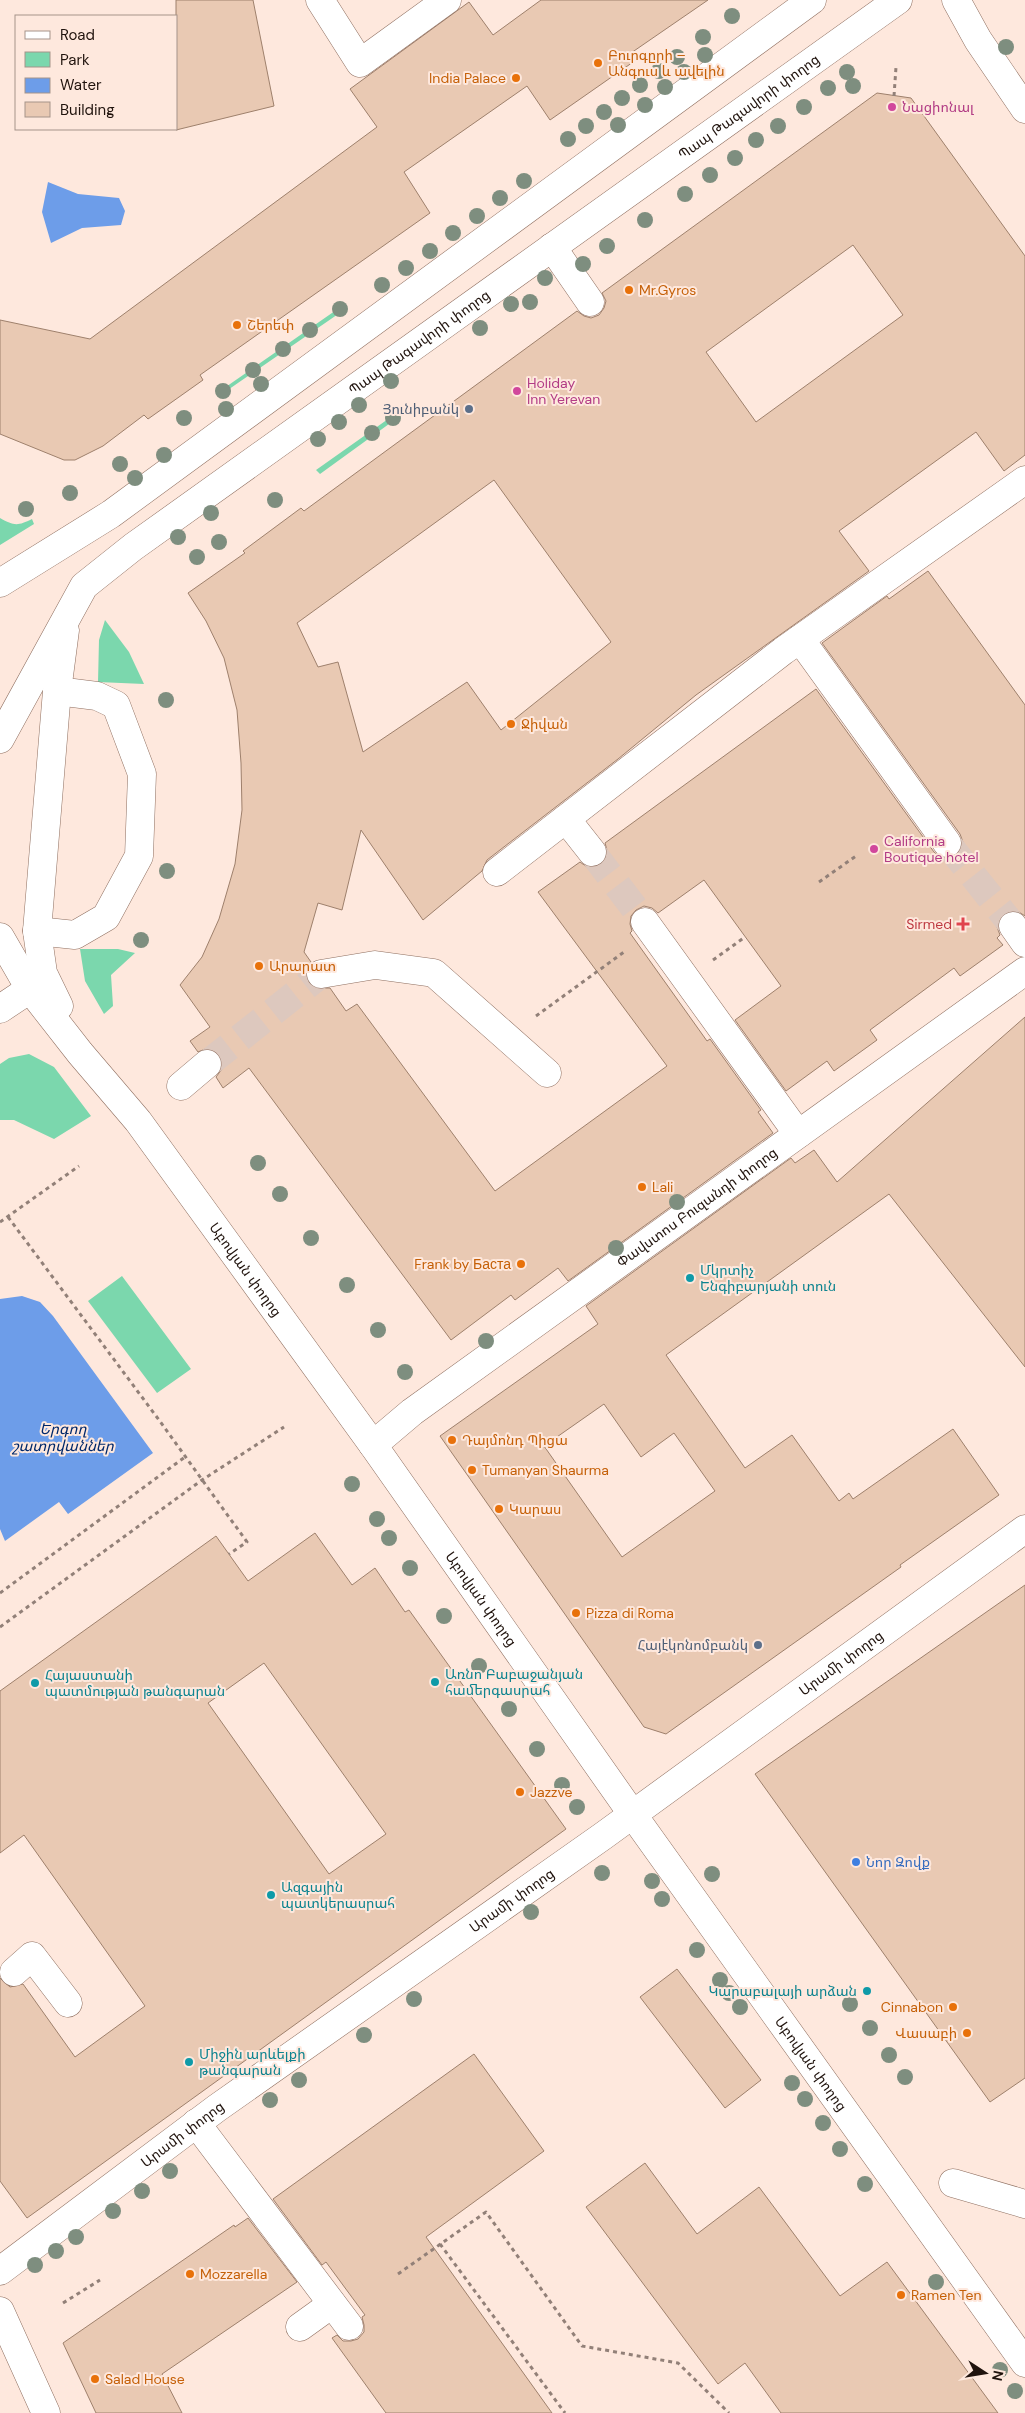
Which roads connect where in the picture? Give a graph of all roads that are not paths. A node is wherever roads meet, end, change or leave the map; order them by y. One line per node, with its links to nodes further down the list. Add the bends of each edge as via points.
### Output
1 (320, 0): 2 (main road, via 360,63)
2 (447, 0)
3 (812, 0): 10 (main road, via 112,514)
4 (898, 0): 7 (main road, Պապ Թագավորի փողոց)
5 (956, 0): 6 (main road, via 978,40)
6 (1025, 108)
7 (552, 247): 8 (main road); 11 (main road, Պապ Թագավորի փողոց, via 133,547 84,586)
8 (590, 302)
9 (1025, 480): 12 (main road)
10 (7, 576)
11 (67, 616): 13 (main road); 14 (main road, Պապ Թագավորի փողոց)
12 (800, 639): 15 (main road); 16 (main road)
13 (57, 691): 20 (main road); 20 (main road, via 97,696 116,705 142,774 139,856 106,917 75,935)
14 (0, 739)
15 (566, 819): 17 (main road); 18 (main road)
16 (947, 843)
17 (592, 852)
18 (497, 872)
19 (649, 927): 30 (main road)
20 (37, 931): 26 (main road, via 43,973)
21 (0, 937): 24 (main road, Աբովյան փողոց)
22 (1025, 971): 30 (main road, Փավստոս Բուզանդի փողոց)
23 (321, 974): 28 (main road, via 375,965 434,973)
24 (30, 989): 25 (main road); 26 (main road, Աբովյան փողոց)
25 (0, 1009)
26 (80, 1053): 31 (main road, Աբովյան փողոց, via 138,1121)
27 (207, 1064): 29 (main road)
28 (547, 1073)
29 (181, 1086)
30 (798, 1134): 31 (main road, Փավստոս Բուզանդի փողոց, via 420,1406)
31 (372, 1445): 33 (main road, Աբովյան փողոց)
32 (1025, 1529): 33 (main road, Արամի փողոց)
33 (632, 1814): 36 (main road, Արամի փողոց); 44 (main road, Աբովյան փողոց)
34 (14, 1972): 35 (main road, via 32,1956)
35 (68, 2003)
36 (196, 2123): 39 (main road, Արամի փողոց); 40 (main road)
37 (953, 2183): 38 (main road)
38 (1025, 2204)
39 (0, 2271)
40 (332, 2304): 42 (main road); 43 (main road)
41 (0, 2311): 45 (main road)
42 (350, 2326)
43 (300, 2327)
44 (1025, 2363)
45 (46, 2413)

